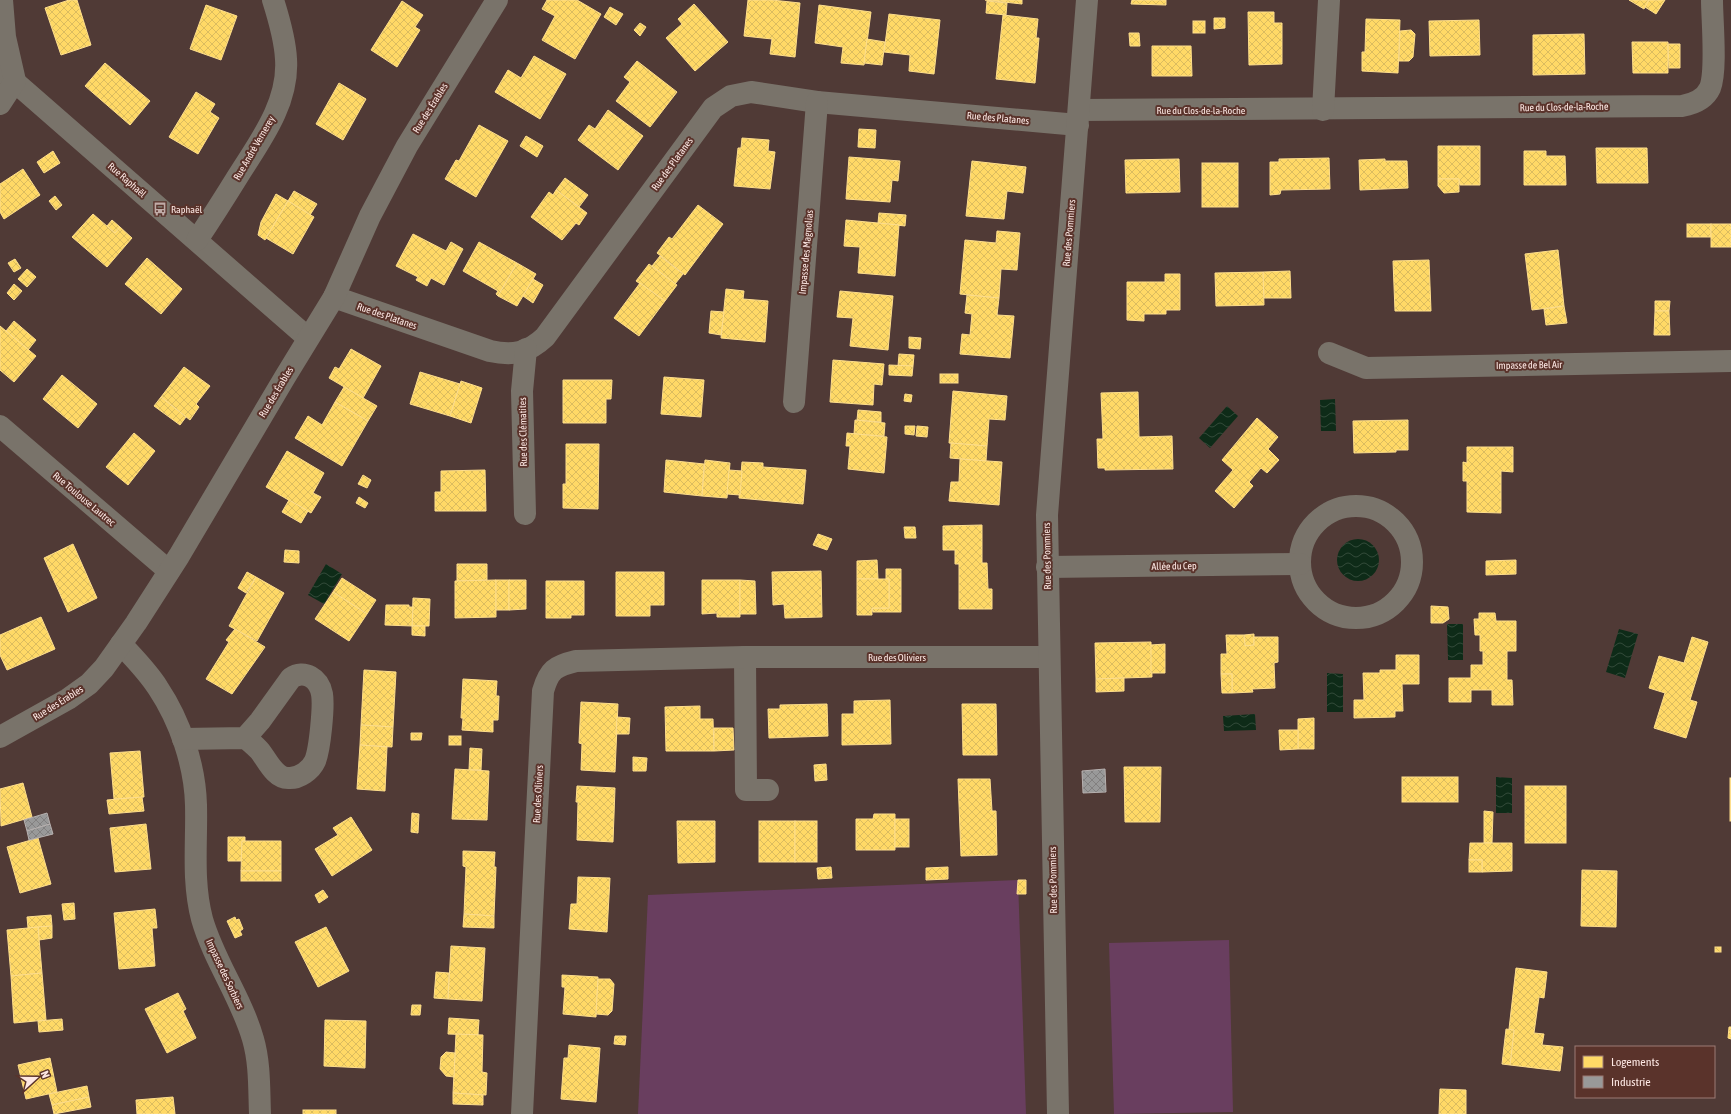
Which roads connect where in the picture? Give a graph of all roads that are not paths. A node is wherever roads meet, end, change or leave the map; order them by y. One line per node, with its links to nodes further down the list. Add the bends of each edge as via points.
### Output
1 (2, 0): 7 (street)
2 (273, 0): 12 (street, Rue André Vernerey, via 286,60 285,81 280,99 272,121 260,142)
3 (497, 0): 13 (street, Rue des Érables, via 407,146 370,216)
4 (1087, 0): 11 (street, Rue des Pommiers)
5 (1329, 0): 10 (street)
6 (1712, 0): 10 (street, Rue du Clos-de-la-Roche, via 1713,76 1703,97 1693,104)
7 (8, 75): 9 (street); 12 (street, Rue Raphaël)
8 (817, 102): 11 (street, Rue des Platanes); 15 (street, Rue des Platanes, via 752,92 731,96 713,108 545,337 535,346); 18 (street, Impasse des Magnolias)
9 (0, 104)
10 (1323, 110): 11 (street, Rue du Clos-de-la-Roche)
11 (1078, 118): 22 (street, Rue des Pommiers, via 1046,515)
12 (197, 240): 14 (street, Rue Raphaël)
13 (334, 298): 14 (street, Rue des Érables); 15 (street, Rue des Platanes, via 490,351 514,354)
14 (308, 338): 23 (street, Rue des Érables)
15 (526, 349): 20 (street, Rue des Clématites, via 522,391)
16 (1329, 353): 17 (street, Impasse de Bel Air, via 1366,368)
17 (1731, 361)
18 (794, 402)
19 (0, 426): 23 (street, Rue Toulouse Lautrec)
20 (525, 514)
21 (1300, 564): 21 (street, via 1309,592 1319,604 1347,617 1362,617 1377,614 1401,595 1412,567 1412,552 1398,525 1387,515 1373,508 1342,507 1316,522 1307,534); 22 (street, Allée du Cep)
22 (1047, 567): 26 (street, Rue des Pommiers)
23 (169, 571): 24 (street, Rue des Érables)
24 (121, 644): 27 (street, Rue des Érables, via 89,684 68,699); 29 (street, Impasse des Sorbiers, via 148,673 158,688 173,713)
25 (745, 657): 26 (street, Rue des Oliviers); 30 (street, via 746,790); 32 (street, Rue des Oliviers, via 576,661 562,664 551,671 546,680 543,691)
26 (1049, 657): 33 (street, Rue des Pommiers)
27 (0, 737)
28 (245, 738): 28 (street, via 260,750 280,776 289,778 307,771 315,761 318,746 323,702 318,684 305,674 297,674 291,678); 29 (street)
29 (182, 739): 31 (street, Impasse des Sorbiers, via 194,784 196,870 202,918 209,942 234,992 253,1039 258,1064)
30 (768, 790)
31 (260, 1114)
32 (522, 1114)
33 (1058, 1114)

